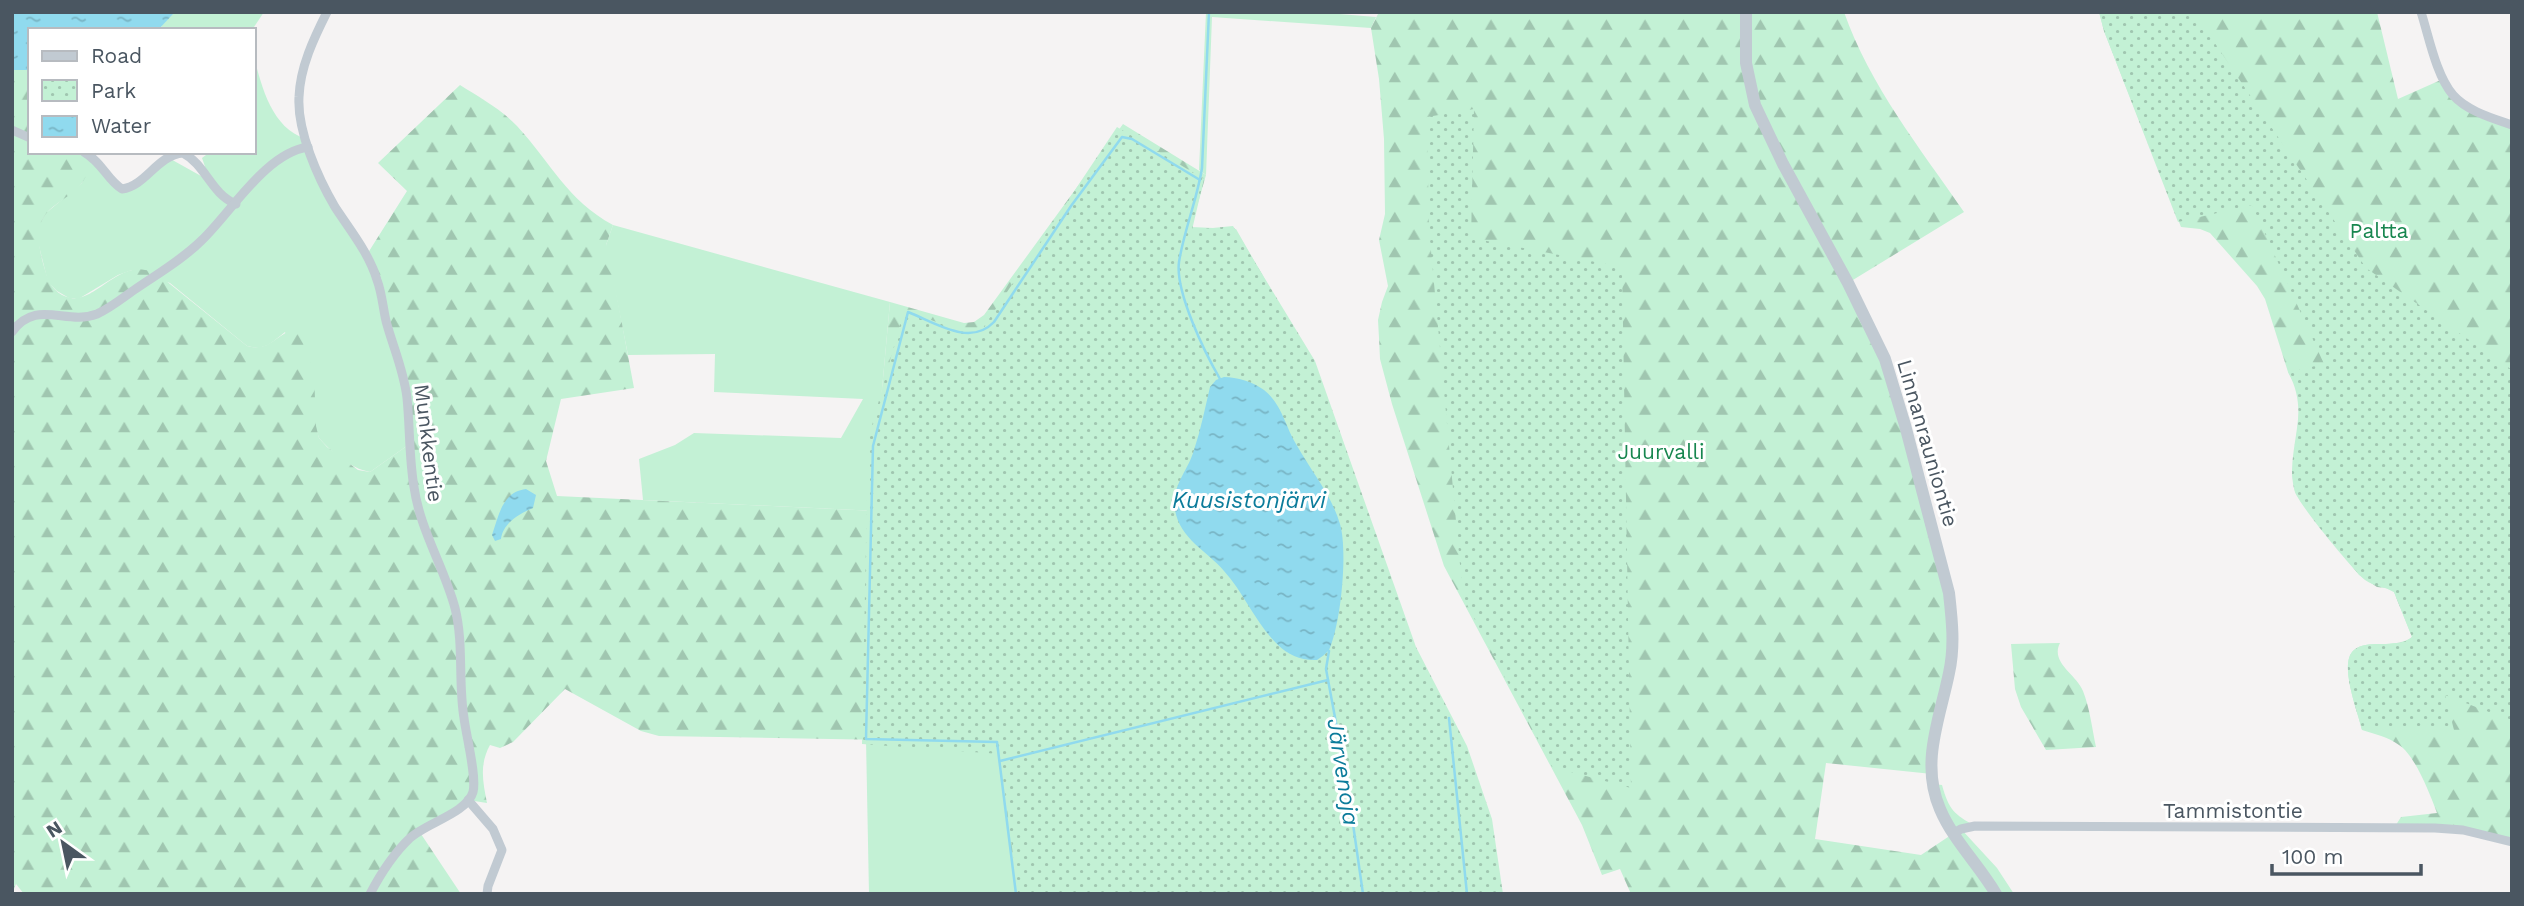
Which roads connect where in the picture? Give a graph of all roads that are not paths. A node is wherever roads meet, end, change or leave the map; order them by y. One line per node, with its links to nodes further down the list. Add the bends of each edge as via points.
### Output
1 (327, 12): 7 (street, Munkkentie, via 300,87 300,117)
2 (1746, 12): 14 (street, Linnanrauniontie, via 1746,63 1755,105 1885,359 1949,593 1950,672 1931,764 1940,810)
3 (2420, 12): 4 (street, via 2453,96 2467,107)
4 (2512, 125)
5 (12, 130): 6 (street)
6 (28, 137)
7 (308, 147): 11 (street, via 275,160); 13 (street, Munkkentie, via 324,187 377,280 405,380 414,488 456,612 473,785)
8 (87, 154): 9 (street, via 122,189 135,185)
9 (178, 154)
10 (187, 154): 11 (street, via 221,196)
11 (236, 204): 12 (street, via 187,253 96,314 36,314)
12 (12, 331)
13 (468, 800): 16 (street, via 411,837); 17 (street, via 493,829 502,850)
14 (1954, 834): 15 (street, Tammistontie, via 1975,826 2435,828); 18 (street, Linnanrauniontie)
15 (2512, 842)
16 (370, 894)
17 (487, 894)
18 (1996, 894)

